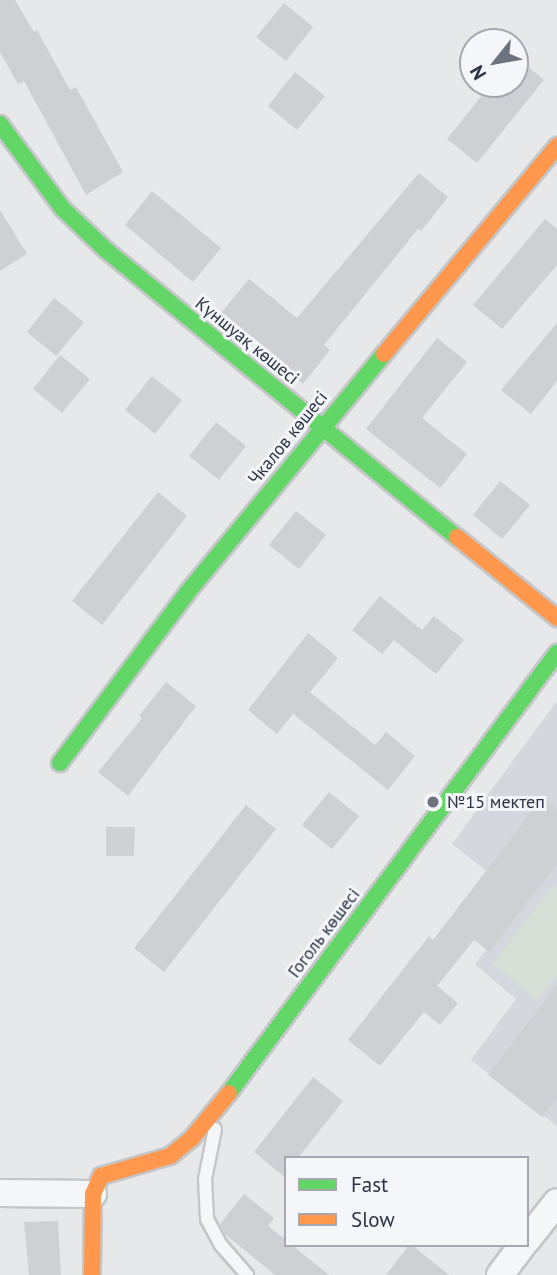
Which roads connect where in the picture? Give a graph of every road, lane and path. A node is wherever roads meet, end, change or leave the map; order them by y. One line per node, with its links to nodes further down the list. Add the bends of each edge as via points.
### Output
1 (0, 124): 3 (street, Күншуақ көшесі, via 63,209 107,251)
2 (557, 145): 3 (street, Чкалов көшесі)
3 (322, 427): 4 (street, Күншуақ көшесі); 6 (street, Чкалов көшесі, via 187,593)
4 (557, 618)
5 (557, 653): 7 (street, Гоголь көшесі)
6 (60, 763)
7 (221, 1104): 8 (street, Гоголь көшесі, via 170,1156); 14 (lane, via 205,1179 207,1219 221,1245)
8 (97, 1185): 9 (street); 13 (street)
9 (0, 1193)
10 (557, 1202): 11 (street)
11 (529, 1237)
12 (521, 1247): 15 (street)
13 (92, 1275)
14 (247, 1275)
15 (500, 1275)

